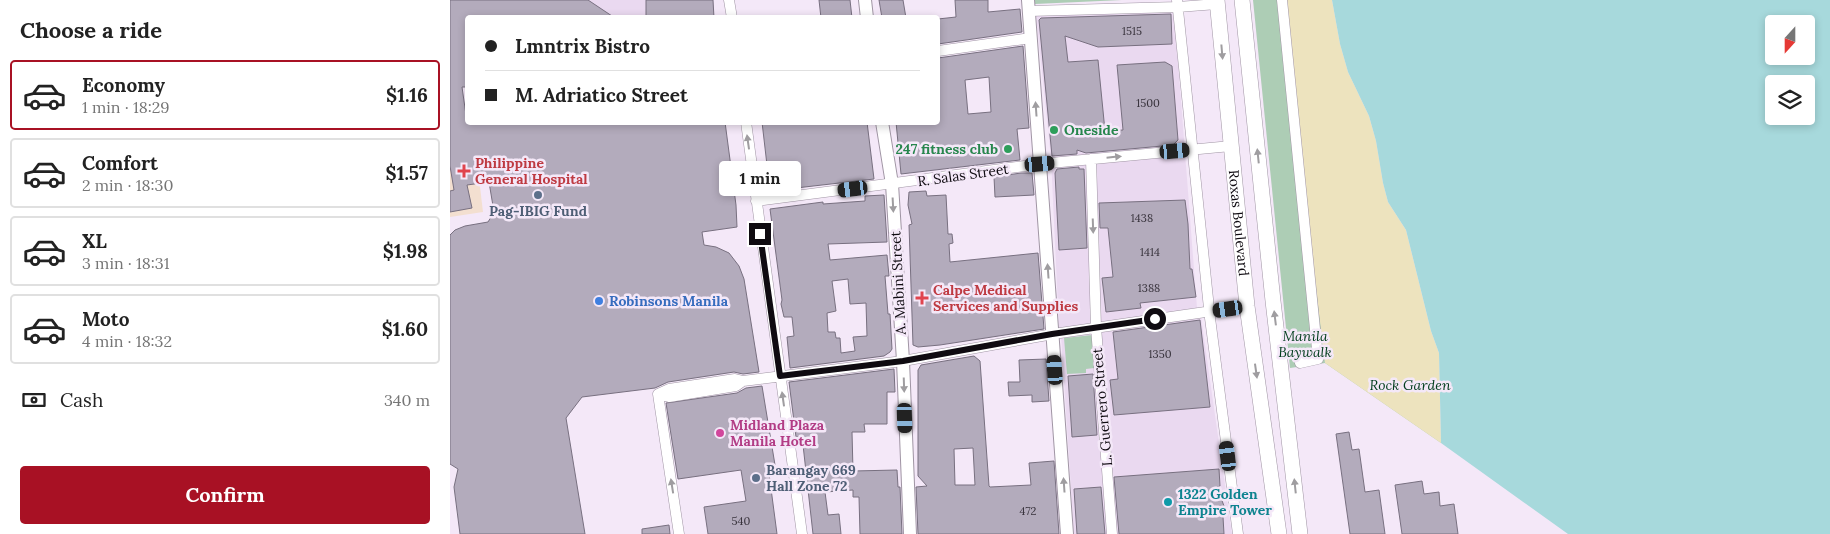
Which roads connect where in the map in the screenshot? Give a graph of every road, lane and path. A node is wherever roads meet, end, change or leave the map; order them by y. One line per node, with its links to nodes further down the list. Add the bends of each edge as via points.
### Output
1 (729, 0): 8 (street)
2 (866, 0): 9 (main road)
3 (1242, 0): 34 (highway, Roxas Boulevard, one-way to 3)
4 (1282, 0): 25 (street, via 1318,359)
5 (1217, 2): 6 (street); 14 (highway, Roxas Boulevard, one-way to 14)
6 (1178, 4): 7 (street); 15 (street)
7 (1028, 6): 10 (main road)
8 (732, 15)
9 (868, 15)
10 (1031, 38): 11 (street); 17 (main road, one-way to 10)
11 (940, 51)
12 (746, 125): 19 (street, one-way to 12)
13 (882, 125): 18 (main road, A. Mabini Street)
14 (1231, 146): 15 (street, R. Salas Street); 20 (highway, Roxas Boulevard)
15 (1193, 150): 16 (street, R. Salas Street, one-way to 15); 21 (street)
16 (1091, 159): 17 (street, R. Salas Street); 22 (street, L. Guerrero Street, one-way to 22)
17 (1040, 164): 18 (street, R. Salas Street); 23 (main road, one-way to 17)
18 (892, 184): 19 (street, R. Salas Street); 24 (main road, A. Mabini Street, one-way to 24)
19 (756, 201): 26 (street)
20 (1247, 306): 21 (street); 33 (highway, Roxas Boulevard, one-way to 33)
21 (1210, 311): 22 (street); 32 (street)
22 (1096, 327): 23 (street); 31 (street, L. Guerrero Street)
23 (1052, 334): 24 (street); 30 (main road, one-way to 23)
24 (903, 361): 26 (street); 29 (main road, A. Mabini Street, one-way to 29)
25 (1300, 363)
26 (780, 376): 27 (street, one-way to 26, via 658,394 726,380); 28 (street, one-way to 26)
27 (679, 534)
28 (802, 534)
29 (910, 534)
30 (1067, 534)
31 (1112, 534)
32 (1238, 534)
33 (1279, 534)
34 (1300, 534)

